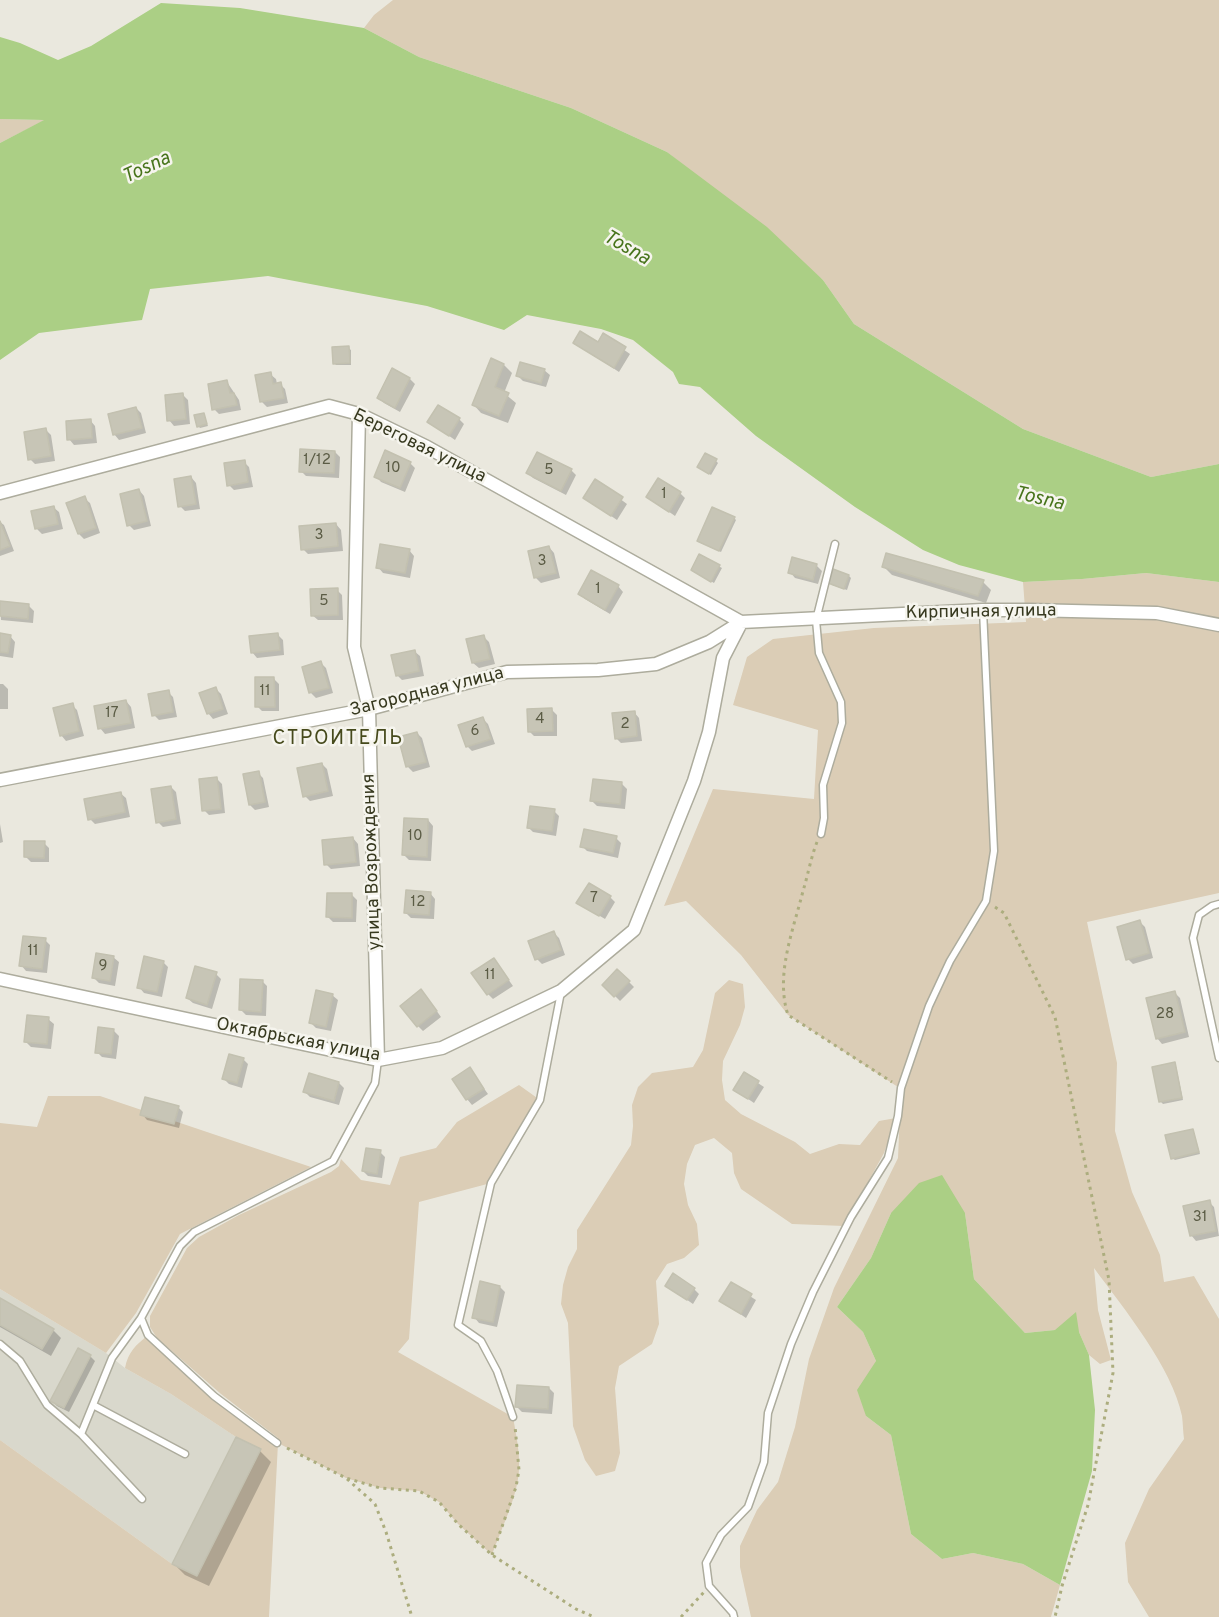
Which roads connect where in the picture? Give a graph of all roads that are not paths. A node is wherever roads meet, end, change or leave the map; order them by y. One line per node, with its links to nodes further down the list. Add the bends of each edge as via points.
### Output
1 (359, 414): 2 (street, Береговая улица, via 329,406); 6 (street, Береговая улица, via 427,447); 8 (street, улица Возрождения, via 354,647)
2 (0, 493)
3 (835, 543): 5 (lane)
4 (983, 610): 5 (street, Кирпичная улица); 7 (street, Кирпичная улица, via 1157,613); 24 (lane, via 994,851 986,901 950,960 929,1006 901,1088 888,1158 851,1217 791,1344 768,1413 764,1462 748,1507 721,1535 706,1563 709,1586)
5 (816, 620): 6 (street, Кирпичная улица); 10 (lane, via 819,653 842,702 842,723 823,785)
6 (741, 622): 8 (street, Загородная улица, via 709,642 656,664 507,672); 13 (street, Октябрьская улица, via 723,658 709,732 694,781 634,930)
7 (1219, 625)
8 (369, 709): 9 (street, Загородная улица); 15 (street, улица Возрождения)
9 (0, 780)
10 (821, 834)
11 (1219, 904): 14 (lane, via 1199,915 1193,938)
12 (0, 980): 15 (street, Октябрьская улица)
13 (561, 991): 15 (street, Октябрьская улица, via 442,1048); 19 (lane, via 540,1100 491,1183 458,1325 481,1341 497,1371)
14 (1219, 1058)
15 (378, 1060): 16 (lane, via 375,1083 333,1161 194,1232 180,1246)
16 (141, 1318): 18 (lane, via 112,1358); 21 (lane, via 148,1335 214,1396)
17 (0, 1344): 20 (lane, via 20,1361 48,1405)
18 (93, 1405): 20 (lane); 22 (lane)
19 (513, 1417)
20 (81, 1434): 23 (lane)
21 (277, 1443)
22 (185, 1454)
23 (142, 1499)
24 (734, 1617)

